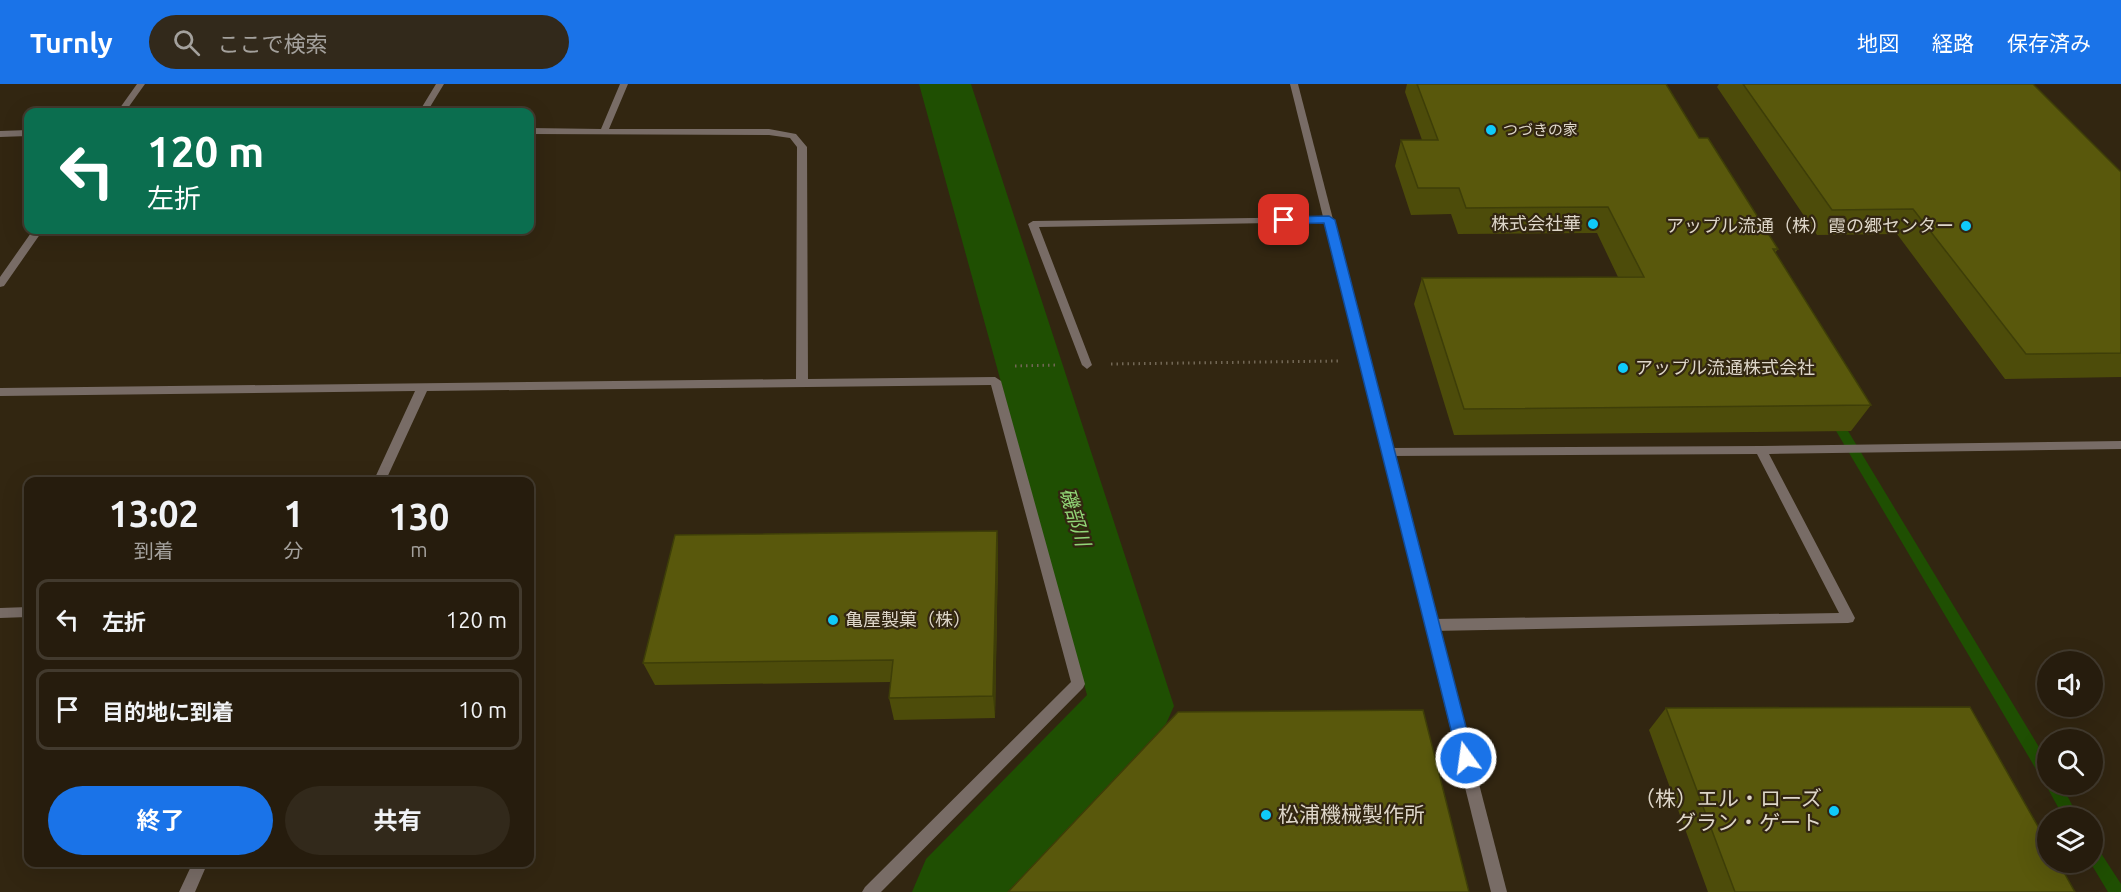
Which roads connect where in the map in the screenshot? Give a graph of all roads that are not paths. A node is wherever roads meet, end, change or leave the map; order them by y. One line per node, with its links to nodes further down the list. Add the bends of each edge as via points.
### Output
1 (141, 84): 5 (street)
2 (440, 84): 6 (street)
3 (624, 84): 8 (street)
4 (1294, 84): 11 (street)
5 (124, 108)
6 (425, 108)
7 (534, 131): 8 (street)
8 (604, 131): 15 (street, via 769,132 793,136 802,147)
9 (0, 134): 10 (street)
10 (24, 134)
11 (1329, 220): 14 (street, via 1033,224); 20 (street)
12 (35, 234): 13 (street)
13 (0, 284)
14 (1087, 365)
15 (802, 383): 16 (street); 27 (street, via 995,381 1078,684)
16 (423, 387): 17 (street); 21 (street)
17 (0, 392)
18 (2121, 445): 19 (street)
19 (1761, 450): 20 (street); 24 (street, via 1848,618)
20 (1389, 452): 24 (street)
21 (381, 477)
22 (24, 612): 23 (street)
23 (0, 613)
24 (1432, 625): 28 (street)
25 (199, 867): 26 (street)
26 (187, 892)
27 (870, 892)
28 (1499, 892)

